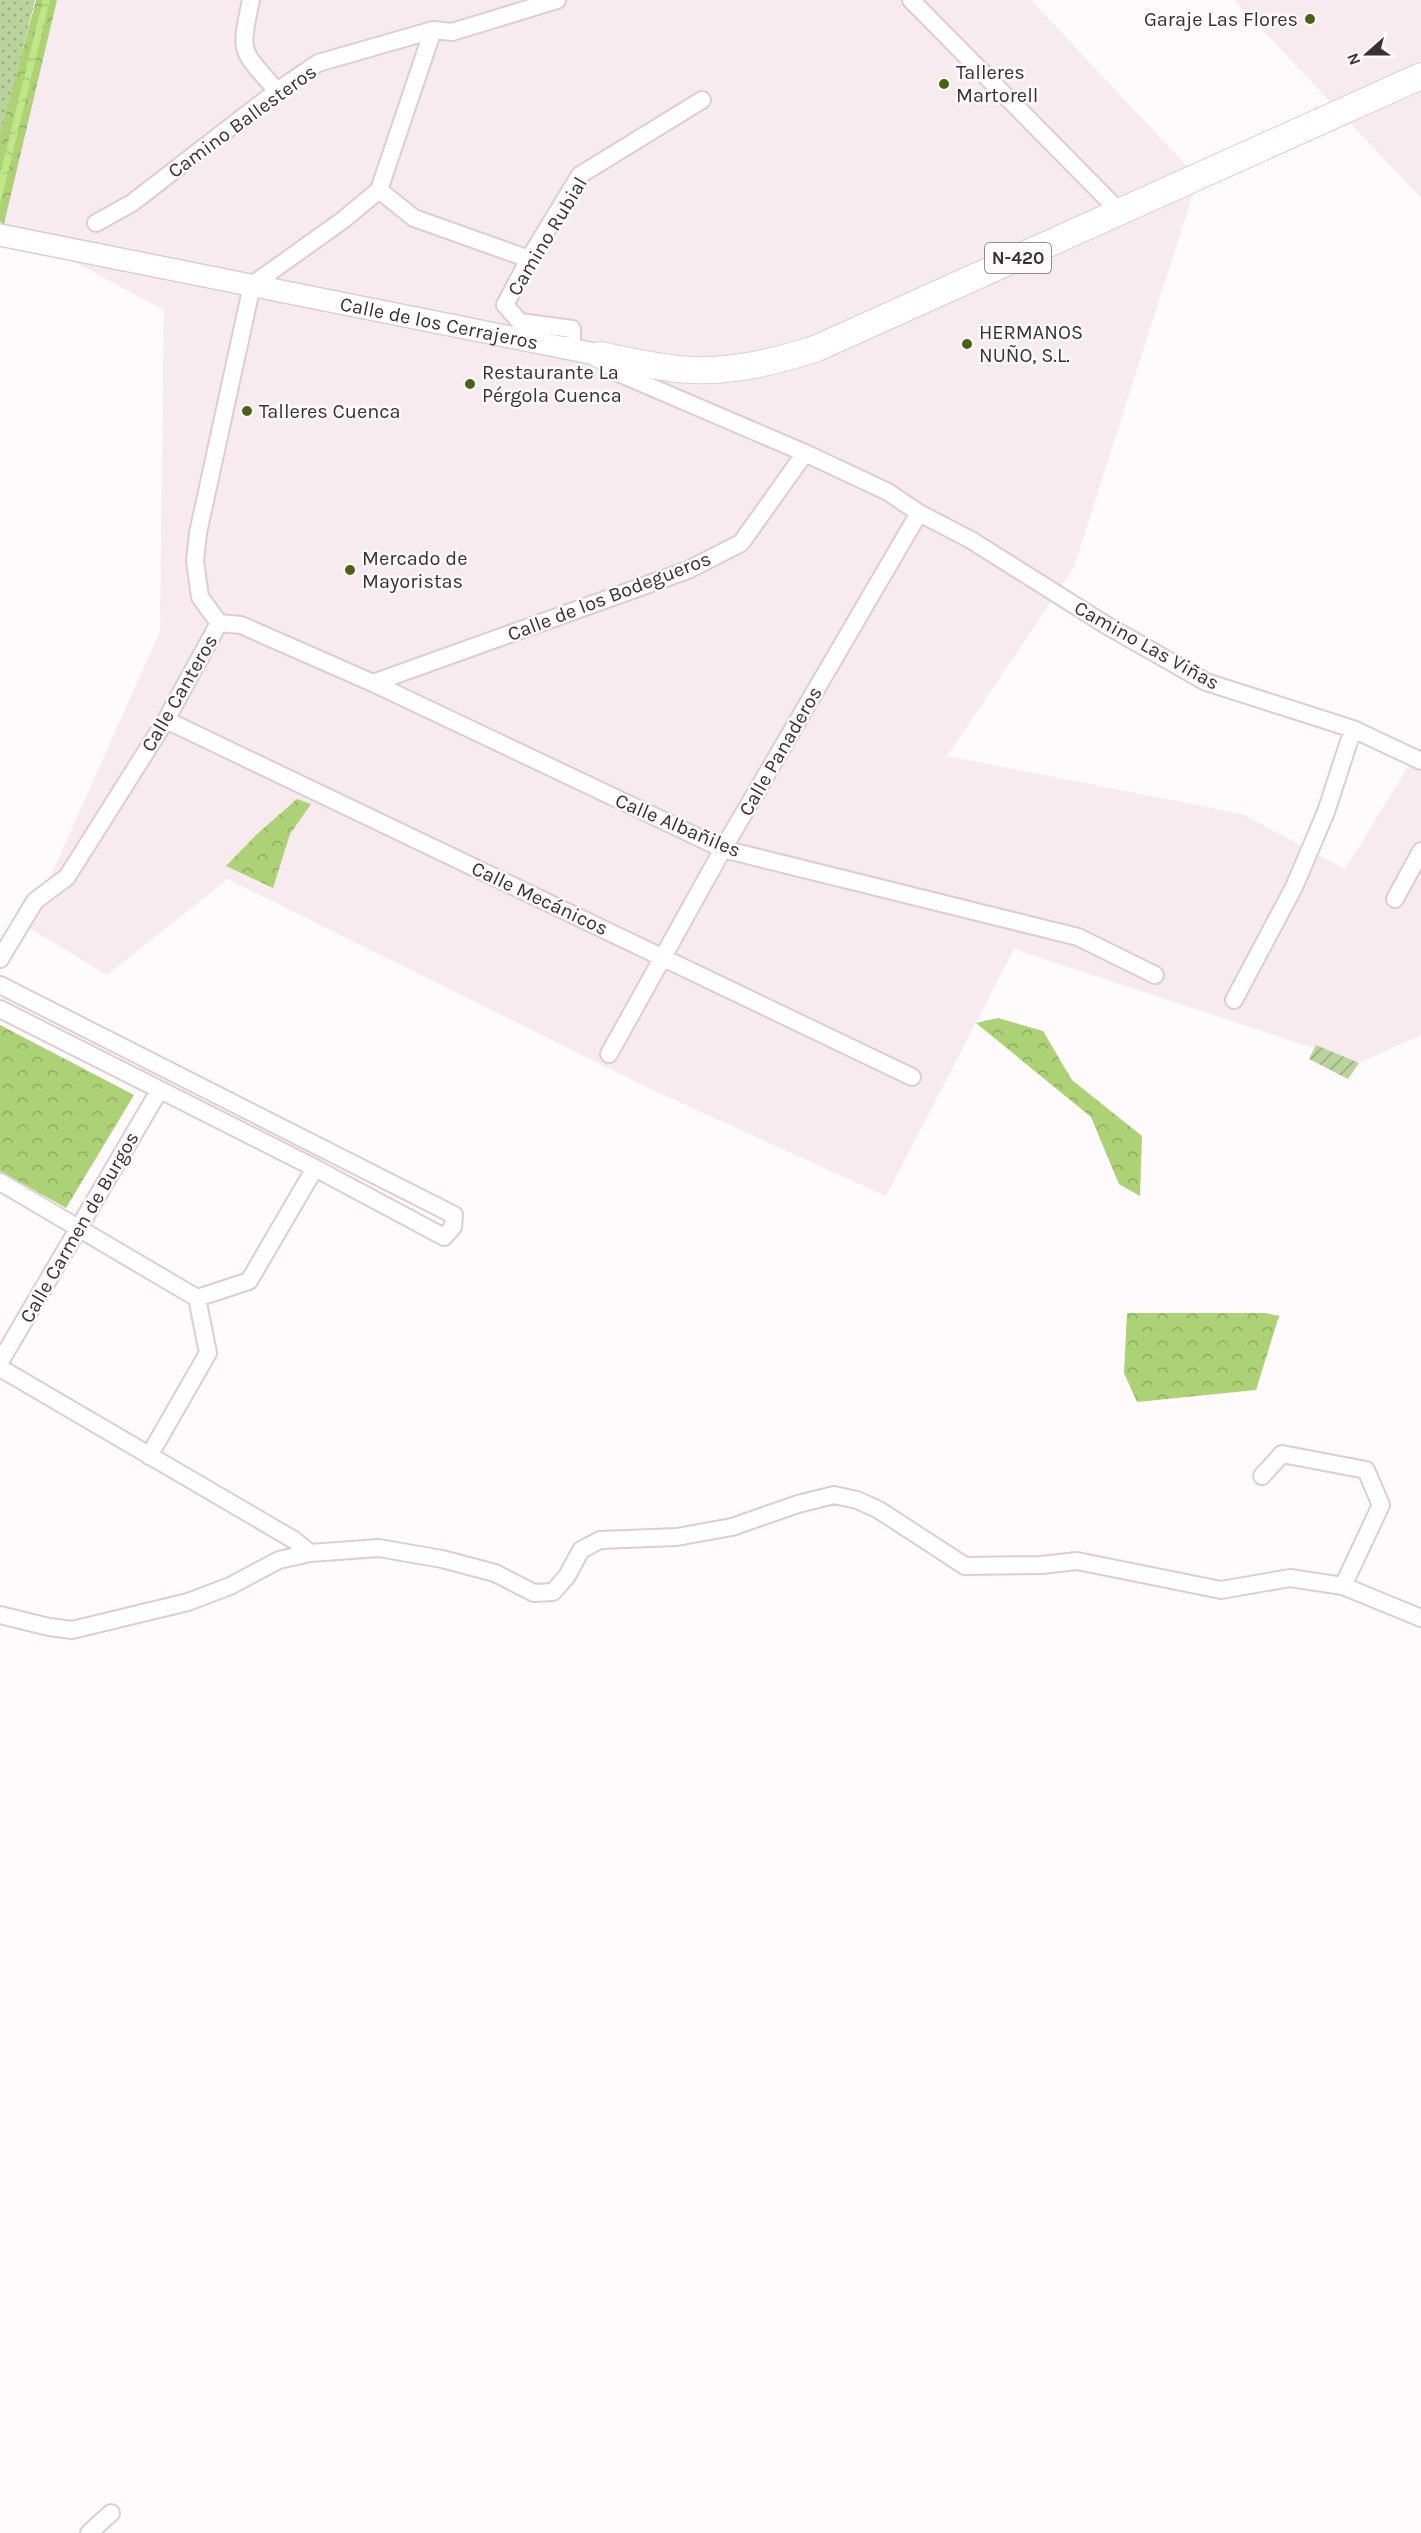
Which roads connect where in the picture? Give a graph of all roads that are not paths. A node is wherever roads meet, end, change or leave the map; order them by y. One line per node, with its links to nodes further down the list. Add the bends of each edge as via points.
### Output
1 (251, 0): 6 (street, via 243,40 245,54)
2 (557, 0): 4 (street, Camino Ballesteros, via 452,32)
3 (910, 0): 9 (street)
4 (433, 30): 6 (street, Camino Ballesteros, via 318,63); 8 (street)
5 (1421, 76): 9 (highway, N-420)
6 (277, 91): 10 (street, Camino Ballesteros, via 132,203)
7 (702, 100): 12 (street, Camino Rubial, via 580,175)
8 (379, 190): 12 (street, via 414,218); 13 (street)
9 (1120, 212): 15 (highway, N-420, via 876,323 815,349 768,363 728,369 678,369)
10 (96, 223)
11 (2, 235): 13 (main road, Calle de los Cerrajeros)
12 (529, 259): 14 (street, Camino Rubial, via 505,305 519,322 572,329)
13 (252, 285): 14 (main road, Calle de los Cerrajeros); 18 (street, Calle Canteros, via 195,561 200,597)
14 (572, 350): 15 (main road, Calle de los Cerrajeros)
15 (600, 355): 16 (street, via 616,372)
16 (805, 453): 17 (street, via 888,492); 19 (street, Calle de los Bodegueros, via 741,543 688,570)
17 (919, 513): 21 (street, Camino Las Viñas, via 971,540 1206,682); 23 (street, Calle Panaderos)
18 (219, 623): 19 (street, Calle Albañiles, via 241,625); 20 (street, Calle Canteros)
19 (373, 683): 23 (street, Calle Albañiles)
20 (166, 720): 26 (street, Calle Mecánicos); 27 (street, Calle Canteros, via 67,877 35,901)
21 (1353, 729): 22 (street, Camino Las Viñas); 30 (street, via 1326,812 1294,887)
22 (1421, 761)
23 (723, 849): 26 (street, Calle Panaderos); 28 (street, Calle Albañiles, via 1078,937)
24 (1421, 851): 25 (street)
25 (1395, 899)
26 (662, 956): 32 (street, Calle Panaderos); 33 (street, Calle Mecánicos)
27 (0, 958)
28 (1155, 975)
29 (0, 990): 35 (street, via 454,1215 453,1227 444,1237)
30 (1234, 1000)
31 (0, 1010): 34 (street)
32 (609, 1054)
33 (912, 1077)
34 (159, 1091): 35 (street); 37 (street, Calle Carmen de Burgos)
35 (315, 1168): 38 (street, via 249,1281)
36 (0, 1182): 37 (street)
37 (78, 1228): 38 (street); 39 (street, Calle Carmen de Burgos)
38 (197, 1298): 41 (street, via 208,1353)
39 (0, 1362)
40 (0, 1368): 41 (street)
41 (149, 1456): 43 (street)
42 (1262, 1476): 44 (street, via 1282,1454 1366,1470 1381,1505)
43 (310, 1553): 44 (street, via 379,1548 495,1573 534,1593 553,1592 581,1550 600,1540 677,1537 732,1527 834,1495 879,1510 965,1566 1077,1562 1221,1590 1290,1578); 45 (street, via 279,1560 230,1586 188,1602 72,1630)
44 (1344, 1586): 46 (street)
45 (0, 1615)
46 (1421, 1618)
47 (111, 2513): 48 (street)
48 (89, 2533)

